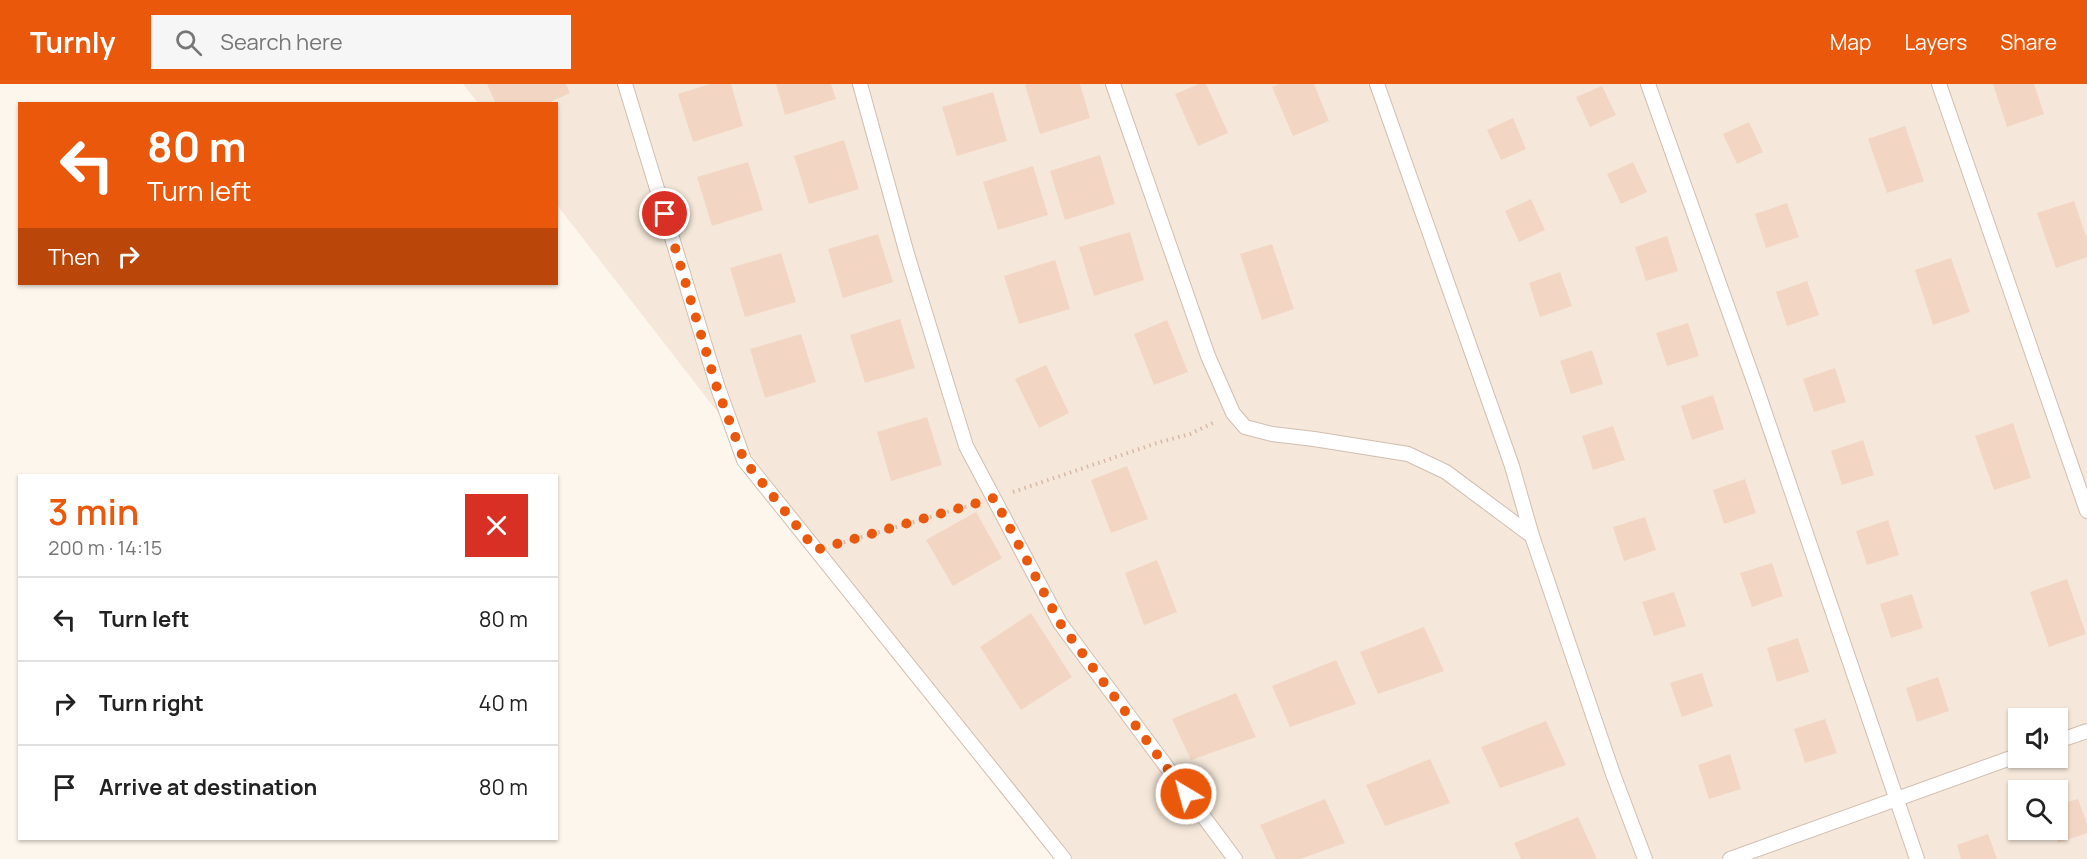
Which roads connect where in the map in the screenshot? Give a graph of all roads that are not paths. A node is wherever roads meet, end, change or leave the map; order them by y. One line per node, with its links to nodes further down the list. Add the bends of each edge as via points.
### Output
1 (625, 84): 13 (lane, via 717,388 744,460)
2 (860, 84): 14 (lane, via 966,446 1060,623)
3 (1113, 84): 8 (lane, via 1208,356 1233,413 1245,427 1408,454 1446,472)
4 (1377, 84): 8 (lane, via 1512,466)
5 (1648, 84): 12 (lane)
6 (1939, 84): 7 (lane)
7 (2087, 511)
8 (1532, 536): 15 (lane)
9 (2087, 731): 10 (lane)
10 (2068, 738)
11 (2008, 759): 12 (lane)
12 (1896, 798): 16 (lane); 17 (lane)
13 (1064, 859)
14 (1235, 859)
15 (1645, 859)
16 (1730, 859)
17 (1917, 859)

